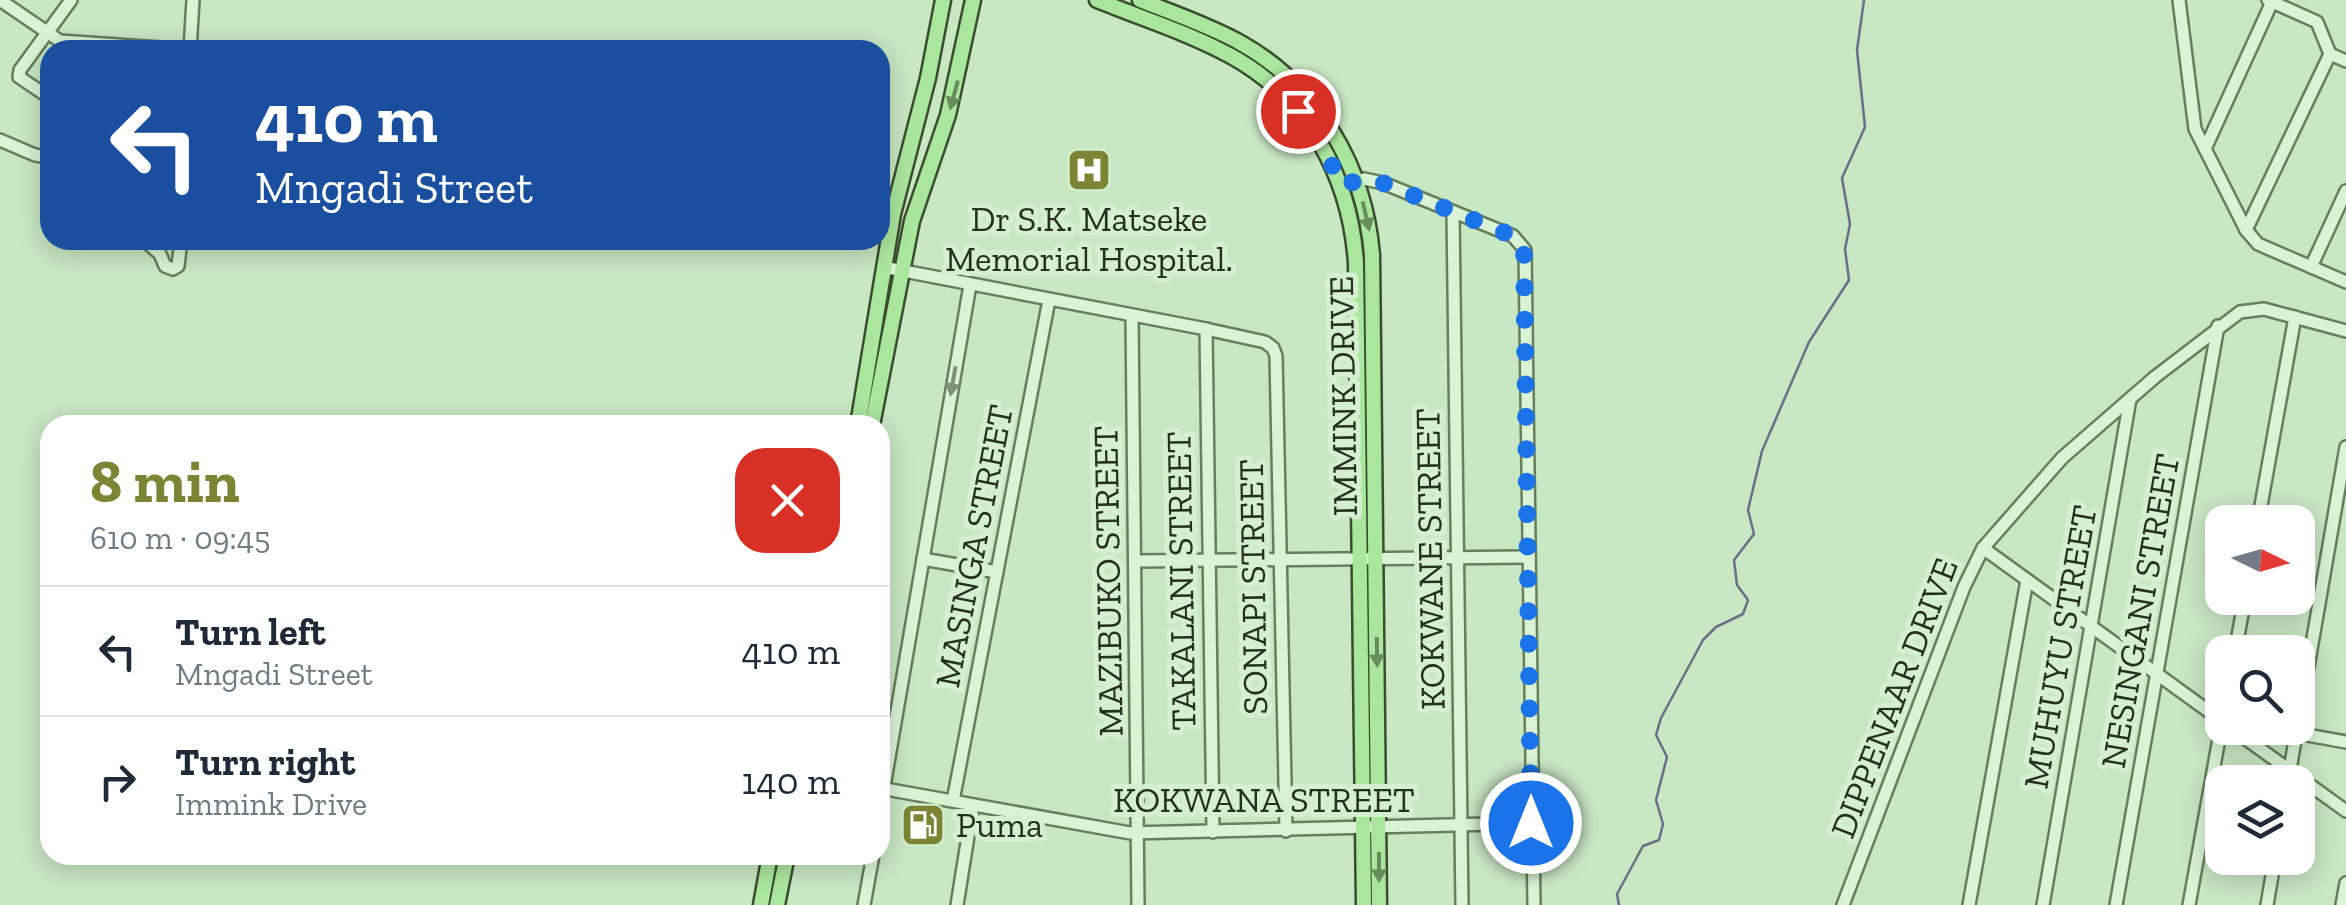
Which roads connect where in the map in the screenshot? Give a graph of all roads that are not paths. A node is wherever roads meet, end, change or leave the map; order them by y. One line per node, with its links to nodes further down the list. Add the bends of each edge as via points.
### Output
1 (0, 0): 10 (street)
2 (71, 0): 10 (street)
3 (194, 0): 12 (street)
4 (943, 0): 23 (main road)
5 (973, 0): 29 (main road, one-way to 29, via 960,70)
6 (1097, 0): 19 (main road, IMMINK DRIVE, via 1242,63 1308,123)
7 (1140, 0): 19 (main road, IMMINK DRIVE, via 1226,36 1274,66 1328,125)
8 (2179, 0): 17 (street, via 2193,120)
9 (2270, 1): 13 (street, via 2317,22); 17 (street)
10 (45, 33): 11 (street); 15 (street, via 19,78)
11 (62, 40)
12 (191, 40)
13 (2330, 54): 14 (street); 22 (street)
14 (2346, 61)
15 (40, 93)
16 (0, 140): 18 (street)
17 (2204, 149): 22 (street)
18 (40, 156)
19 (1349, 182): 21 (street, via 1383,183); 45 (main road, IMMINK DRIVE, via 1368,223 1372,254)
20 (2346, 191): 27 (street)
21 (1452, 212): 44 (street, via 1513,236 1524,250); 46 (street, KOKWANE STREET)
22 (2246, 230): 27 (street, via 2258,244)
23 (890, 237)
24 (155, 250): 25 (street, via 173,269)
25 (180, 250)
26 (887, 250): 28 (main road)
27 (2311, 267): 30 (street)
28 (883, 268): 29 (street); 39 (main road)
29 (900, 272): 31 (street); 40 (main road)
30 (2346, 282)
31 (970, 285): 32 (street); 47 (street, one-way to 47)
32 (1049, 300): 33 (street); 51 (street, MASINGA STREET)
33 (1132, 316): 36 (street); 49 (street, MAZIBUKO STREET)
34 (2294, 317): 35 (street, DIPPENAAR DRIVE, via 2248,309); 37 (street, DIPPENAAR DRIVE); 42 (street)
35 (2218, 326): 38 (street, DIPPENAAR DRIVE); 55 (street, NESINGANI STREET)
36 (1206, 329): 48 (street, SONAPI STREET, via 1270,344 1276,356); 50 (street, TAKALANI STREET)
37 (2346, 331)
38 (2130, 399): 43 (street, DIPPENAAR DRIVE, via 2062,458); 53 (street, MUHUYU STREET)
39 (860, 415)
40 (874, 415)
41 (2346, 448): 54 (street)
42 (2261, 505)
43 (1983, 548): 52 (street); 89 (street, DIPPENAAR DRIVE)
44 (1529, 557): 46 (street); 68 (street)
45 (1368, 558): 46 (street); 48 (street); 70 (main road, IMMINK DRIVE, one-way to 70); 71 (main road, IMMINK DRIVE)
46 (1457, 558): 69 (street, KOKWANE STREET)
47 (924, 559): 51 (street); 59 (street)
48 (1280, 560): 50 (street); 72 (street, SONAPI STREET)
49 (1136, 561): 50 (street); 74 (street, MAZIBUKO STREET)
50 (1207, 561): 73 (street, TAKALANI STREET)
51 (997, 572): 65 (street, MASINGA STREET)
52 (2027, 580): 53 (street); 90 (street)
53 (2092, 627): 55 (street); 91 (street, MUHUYU STREET)
54 (2313, 635)
55 (2158, 674): 56 (street); 92 (street, NESINGANI STREET)
56 (2205, 709)
57 (2315, 734): 58 (street)
58 (2346, 742)
59 (890, 744)
60 (2218, 745): 93 (street)
61 (2252, 745): 62 (street)
62 (2276, 765)
63 (890, 789): 65 (street, KOKWANA STREET)
64 (2315, 792): 67 (street)
65 (953, 801): 66 (street, KOKWANA STREET)
66 (973, 805): 74 (street, KOKWANA STREET); 83 (street)
67 (2346, 811)
68 (1531, 823): 69 (street, KOKWANA STREET); 88 (street)
69 (1461, 827): 70 (street, KOKWANA STREET); 87 (street, KOKWANE STREET)
70 (1379, 828): 71 (street, KOKWANA STREET); 86 (main road, IMMINK DRIVE, one-way to 86)
71 (1362, 829): 72 (street, KOKWANA STREET); 85 (main road, IMMINK DRIVE)
72 (1286, 831): 73 (street, KOKWANA STREET)
73 (1213, 832): 74 (street, KOKWANA STREET)
74 (1138, 833): 84 (street, MAZIBUKO STREET)
75 (768, 865): 80 (main road)
76 (785, 865): 81 (main road)
77 (870, 865): 82 (street)
78 (2272, 875): 94 (street)
79 (2346, 883): 95 (street)
80 (761, 905)
81 (777, 905)
82 (864, 905)
83 (957, 905)
84 (1138, 905)
85 (1364, 905)
86 (1380, 905)
87 (1462, 905)
88 (1534, 905)
89 (1843, 905)
90 (1969, 905)
91 (2043, 905)
92 (2116, 905)
93 (2189, 905)
94 (2266, 905)
95 (2342, 905)

